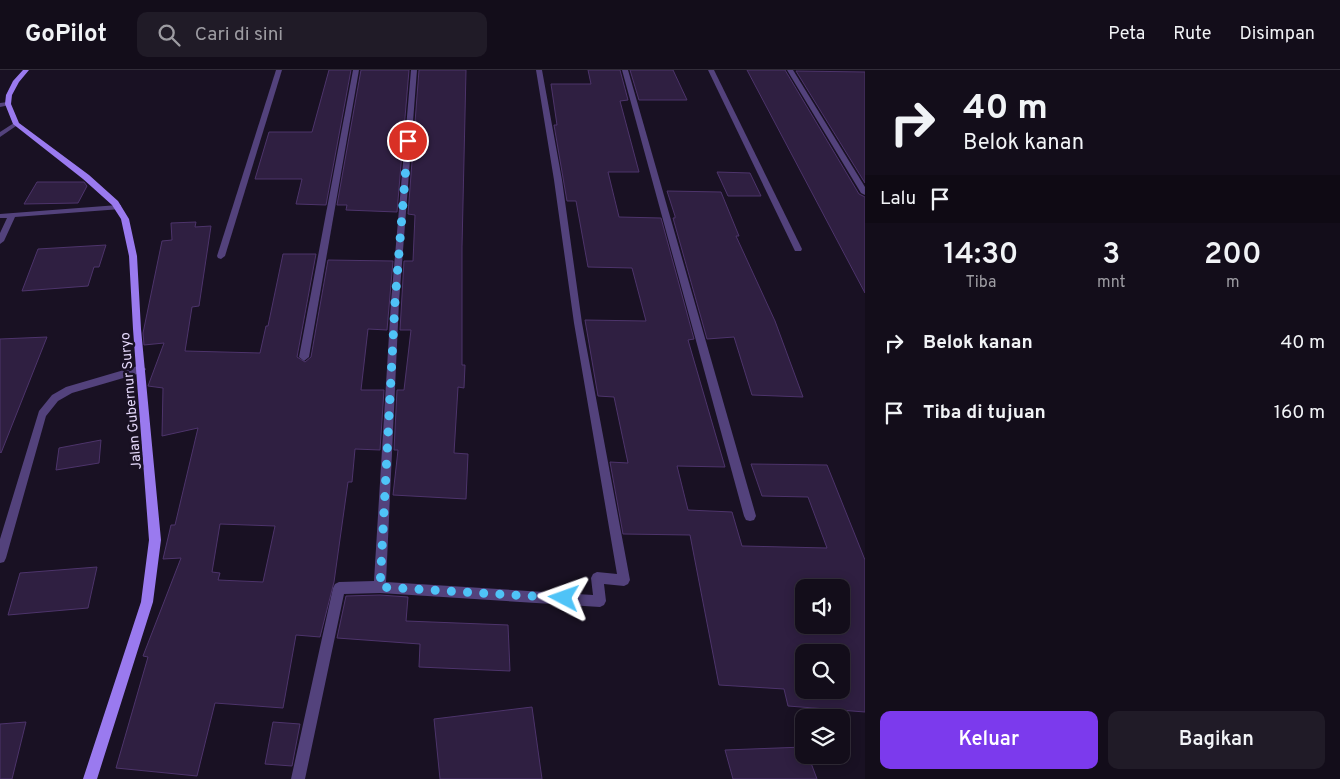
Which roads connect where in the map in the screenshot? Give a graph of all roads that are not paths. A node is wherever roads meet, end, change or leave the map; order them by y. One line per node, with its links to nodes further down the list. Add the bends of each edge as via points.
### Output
1 (26, 70): 9 (main road, via 16,81)
2 (279, 70): 18 (street)
3 (356, 70): 19 (street)
4 (414, 70): 23 (street, via 395,302)
5 (539, 70): 23 (street, via 578,323 624,580 597,578 600,601)
6 (625, 70): 21 (street)
7 (711, 70): 17 (street)
8 (790, 70): 12 (street)
9 (4, 105): 10 (main road)
10 (16, 124): 11 (street); 13 (main road, Jalan Gubernur Suryo, via 86,177)
11 (0, 135)
12 (865, 193)
13 (118, 208): 14 (street); 20 (main road, Jalan Gubernur Suryo, via 125,219 133,256)
14 (12, 215): 15 (street); 16 (street)
15 (0, 216)
16 (0, 241)
17 (798, 249)
18 (222, 256)
19 (304, 357)
20 (141, 369): 22 (street, via 69,390 55,398 42,414); 24 (main road, Jalan Gubernur Suryo, via 155,540 153,570 147,602)
21 (750, 516)
22 (0, 558)
23 (380, 587): 25 (street, via 337,590)
24 (90, 779)
25 (298, 779)

